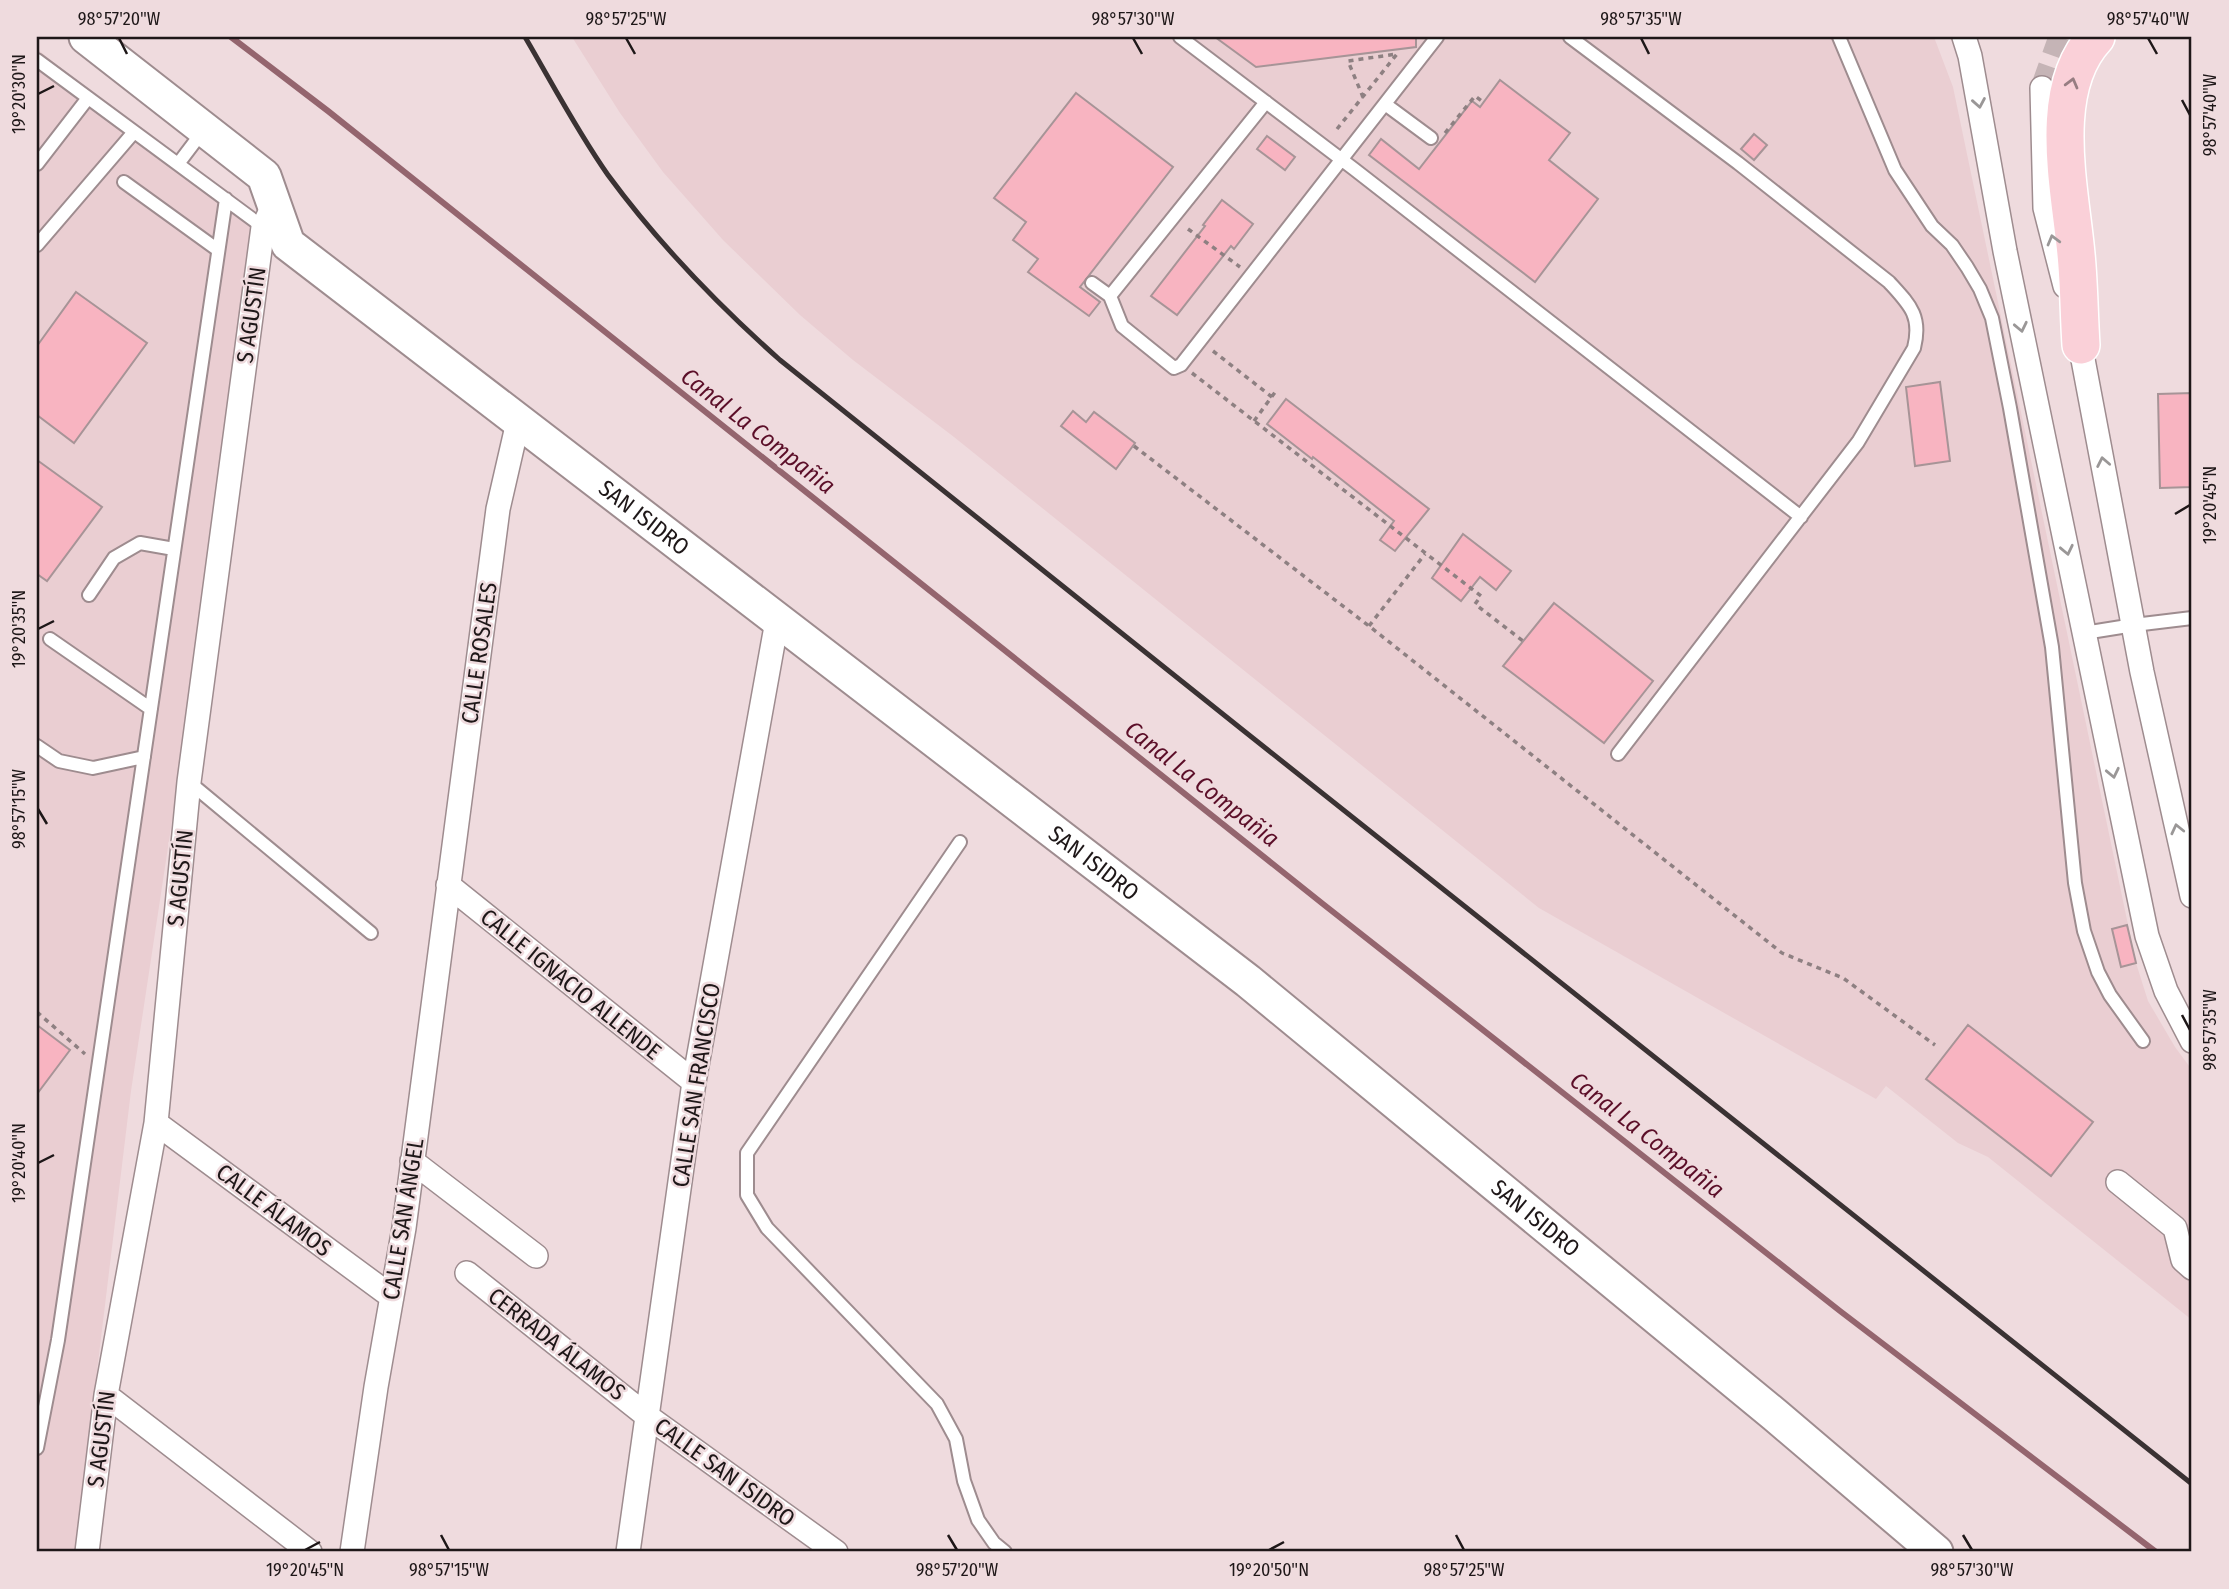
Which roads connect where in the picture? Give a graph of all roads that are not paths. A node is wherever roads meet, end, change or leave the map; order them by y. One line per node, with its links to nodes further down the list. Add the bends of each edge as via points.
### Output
1 (86, 37): 13 (main road)
2 (1180, 37): 11 (lane)
3 (1437, 37): 12 (lane)
4 (1570, 37): 28 (lane, via 1889,282 1916,316 1914,348 1858,442)
5 (1839, 37): 45 (lane, via 1895,170 1967,267 1992,318 2052,647 2075,883 2084,931 2110,995)
6 (1964, 37): 34 (street, one-way to 34)
7 (2096, 37): 26 (main road, one-way to 7, via 2065,118 2071,81 2085,49)
8 (37, 60): 10 (lane)
9 (2042, 88): 26 (street, one-way to 9, via 2045,208)
10 (88, 98): 14 (lane); 17 (lane)
11 (1266, 102): 16 (lane); 25 (lane)
12 (1385, 104): 15 (lane); 16 (lane)
13 (204, 130): 18 (lane); 21 (main road)
14 (134, 132): 18 (lane); 22 (lane)
15 (1437, 136)
16 (1342, 159): 25 (lane, via 1181,365 1174,368 1122,327); 28 (lane)
17 (37, 164)
18 (178, 164): 20 (lane)
19 (124, 182): 23 (lane)
20 (226, 200): 21 (lane); 23 (lane)
21 (267, 203): 27 (main road, SAN ISIDRO, via 288,244); 40 (street, S AGUSTÍN)
22 (37, 245)
23 (218, 250): 29 (lane)
24 (1092, 283): 25 (lane)
25 (1110, 296)
26 (2081, 345): 33 (street, one-way to 26)
27 (518, 422): 32 (main road, SAN ISIDRO); 42 (street, CALLE ROSALES, via 498,509)
28 (1801, 517): 38 (lane)
29 (174, 549): 30 (lane, via 140,542 114,558); 36 (lane)
30 (89, 595)
31 (2192, 618): 33 (lane)
32 (777, 621): 47 (street, CALLE SAN FRANCISCO); 64 (main road, SAN ISIDRO, via 1248,981)
33 (2134, 625): 34 (lane); 43 (street, one-way to 33)
34 (2084, 634): 46 (street, one-way to 46, via 2147,936 2166,991)
35 (50, 639): 36 (lane)
36 (151, 709): 39 (lane)
37 (37, 746): 39 (lane, via 59,761 93,768)
38 (1618, 754)
39 (144, 757): 57 (lane, via 58,1340)
40 (189, 782): 44 (lane); 48 (street, S AGUSTÍN)
41 (960, 842): 63 (lane, via 747,1153 747,1195 767,1228 937,1404 956,1438 978,1520)
42 (448, 886): 47 (street, CALLE IGNACIO ALLENDE); 49 (street, CALLE SAN ÁNGEL)
43 (2192, 896)
44 (371, 933)
45 (2143, 1041)
46 (2192, 1041)
47 (694, 1082): 56 (street, CALLE SAN FRANCISCO)
48 (156, 1123): 54 (street, CALLE ÁLAMOS); 55 (street, S AGUSTÍN)
49 (412, 1161): 51 (street); 54 (street, CALLE SAN ÁNGEL)
50 (2118, 1182): 52 (street, via 2175,1228 2183,1260)
51 (536, 1256)
52 (2192, 1268)
53 (467, 1273): 56 (street, CERRADA ÁLAMOS)
54 (391, 1297): 60 (street, CALLE SAN ÁNGEL)
55 (106, 1395): 58 (street, S AGUSTÍN); 59 (street)
56 (647, 1416): 61 (street, CALLE SAN FRANCISCO); 62 (street, CALLE SAN ISIDRO)
57 (37, 1448)
58 (87, 1552)
59 (310, 1552)
60 (352, 1552)
61 (628, 1552)
62 (836, 1552)
63 (1005, 1552)
64 (1936, 1552)

